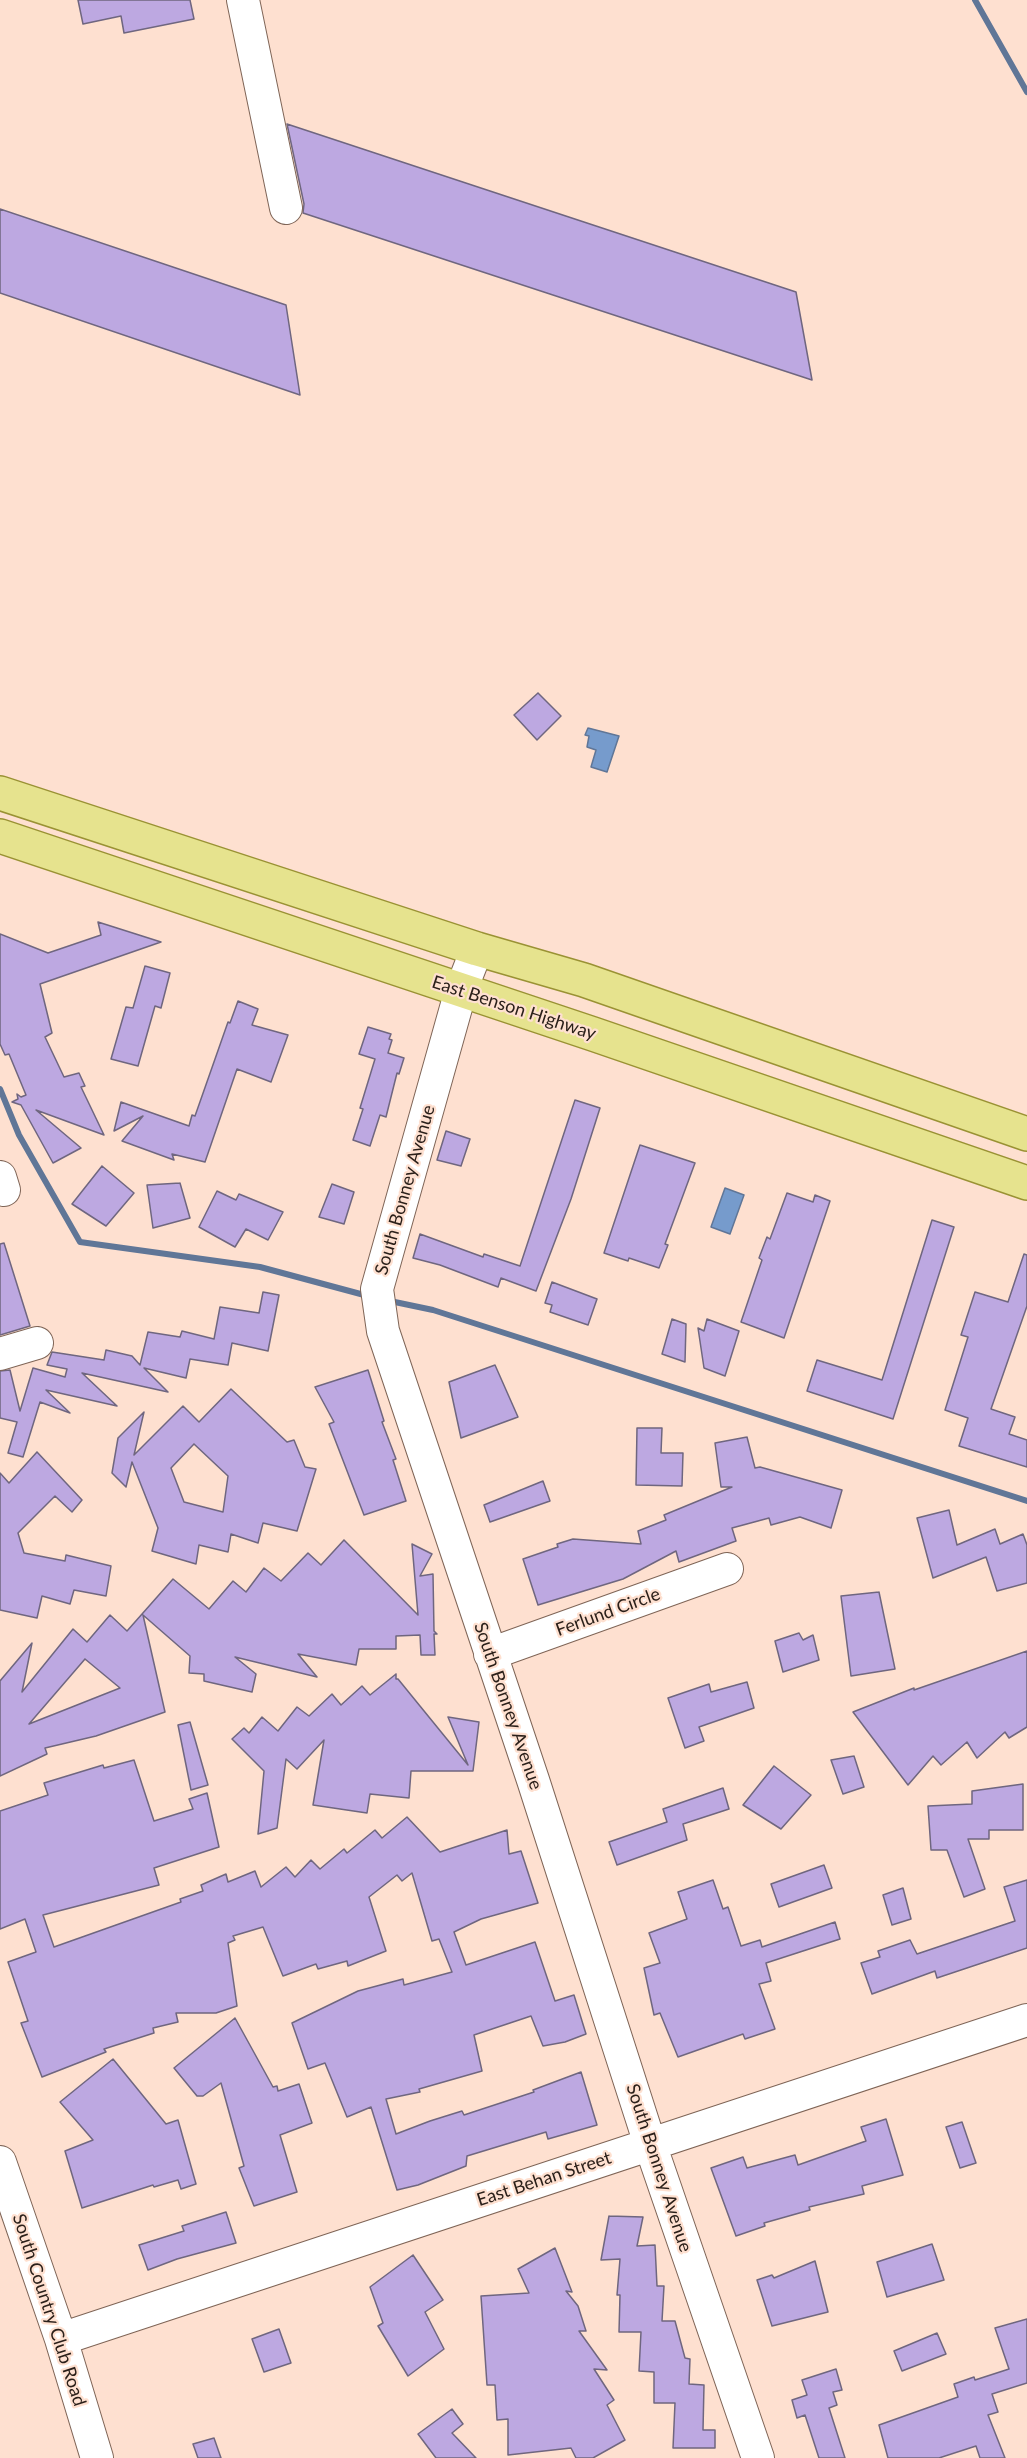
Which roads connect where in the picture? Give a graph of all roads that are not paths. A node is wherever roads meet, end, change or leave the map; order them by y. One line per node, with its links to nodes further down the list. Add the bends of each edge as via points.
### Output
1 (243, 0): 2 (street)
2 (286, 208)
3 (0, 793): 5 (main road)
4 (0, 836): 6 (main road, East Benson Highway)
5 (477, 949): 6 (street, South Bonney Avenue); 7 (main road, via 584,980)
6 (461, 990): 8 (main road, East Benson Highway); 12 (street, South Bonney Avenue, via 377,1288 383,1331)
7 (1027, 1134)
8 (1027, 1183)
9 (37, 1343): 10 (street)
10 (0, 1354)
11 (727, 1569): 12 (street, Ferlund Circle)
12 (490, 1654): 14 (street, South Bonney Avenue)
13 (1027, 2020): 14 (street, East Behan Street)
14 (650, 2144): 16 (street, East Behan Street); 18 (street, South Bonney Avenue)
15 (0, 2162): 16 (street, South Country Club Road)
16 (61, 2339): 17 (street, South Country Club Road)
17 (97, 2458)
18 (758, 2458)

